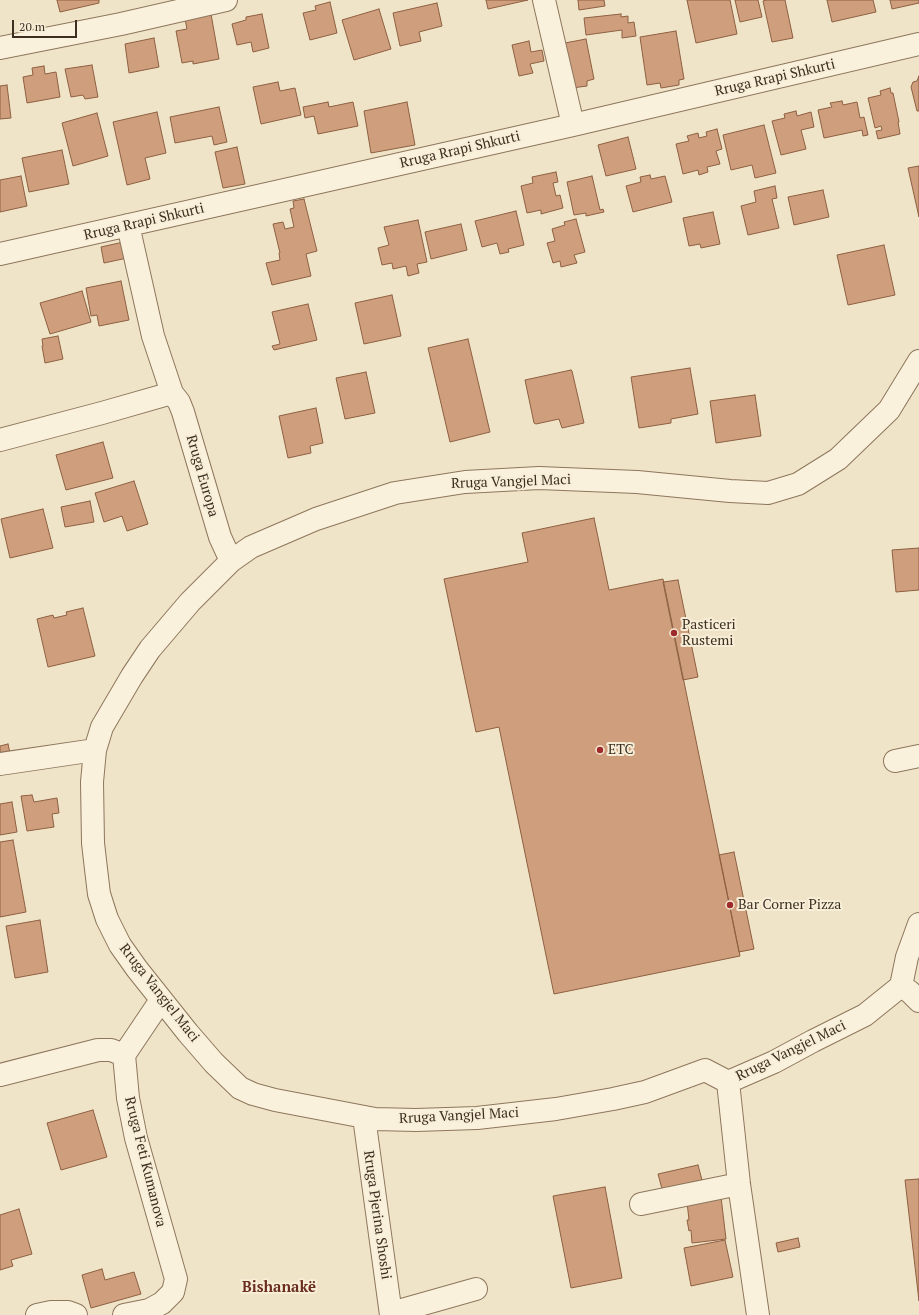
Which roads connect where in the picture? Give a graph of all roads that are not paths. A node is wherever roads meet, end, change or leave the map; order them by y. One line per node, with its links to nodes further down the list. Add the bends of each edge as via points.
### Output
1 (226, 0): 4 (street)
2 (544, 0): 5 (street)
3 (919, 44): 5 (street, Rruga Rrapi Shkurti)
4 (0, 48)
5 (573, 125): 6 (street, Rruga Rrapi Shkurti)
6 (128, 225): 7 (street, Rruga Rrapi Shkurti); 9 (street, Rruga Europa, via 153,336)
7 (0, 254)
8 (919, 361): 11 (street, Rruga Vangjel Maci, via 889,410 838,459 798,484 768,493 637,482 538,478 465,482 395,493 316,518 251,547)
9 (172, 392): 10 (street); 11 (street, Rruga Europa, via 183,412 220,537)
10 (0, 440)
11 (231, 561): 12 (street, Rruga Vangjel Maci, via 195,597 150,649 102,727)
12 (95, 750): 15 (street); 18 (street, Rruga Vangjel Maci, via 92,782 93,843 99,894 107,919 120,945)
13 (919, 756): 14 (street)
14 (895, 761)
15 (0, 764)
16 (919, 924): 17 (street, via 907,957)
17 (901, 986): 19 (street); 22 (street, Rruga Vangjel Maci, via 865,1015 774,1062)
18 (161, 1000): 20 (street); 23 (street, Rruga Vangjel Maci, via 214,1063 240,1088 275,1100)
19 (919, 1001)
20 (124, 1055): 21 (street, via 111,1050 98,1050); 30 (street, Rruga Feti Kumanova, via 128,1098 136,1138 176,1279 173,1292 162,1303 148,1310)
21 (0, 1075)
22 (728, 1082): 23 (street, Rruga Vangjel Maci, via 705,1070 638,1094 537,1112 477,1118 416,1120); 24 (street)
23 (364, 1117): 27 (street, Rruga Pjerina Shoshi)
24 (739, 1184): 25 (street); 31 (street)
25 (641, 1204)
26 (476, 1289): 27 (street, Rruga Pjerina Shoshi)
27 (391, 1314)
28 (37, 1315): 29 (street, via 68,1312)
29 (76, 1315)
30 (124, 1315)
31 (758, 1315)

